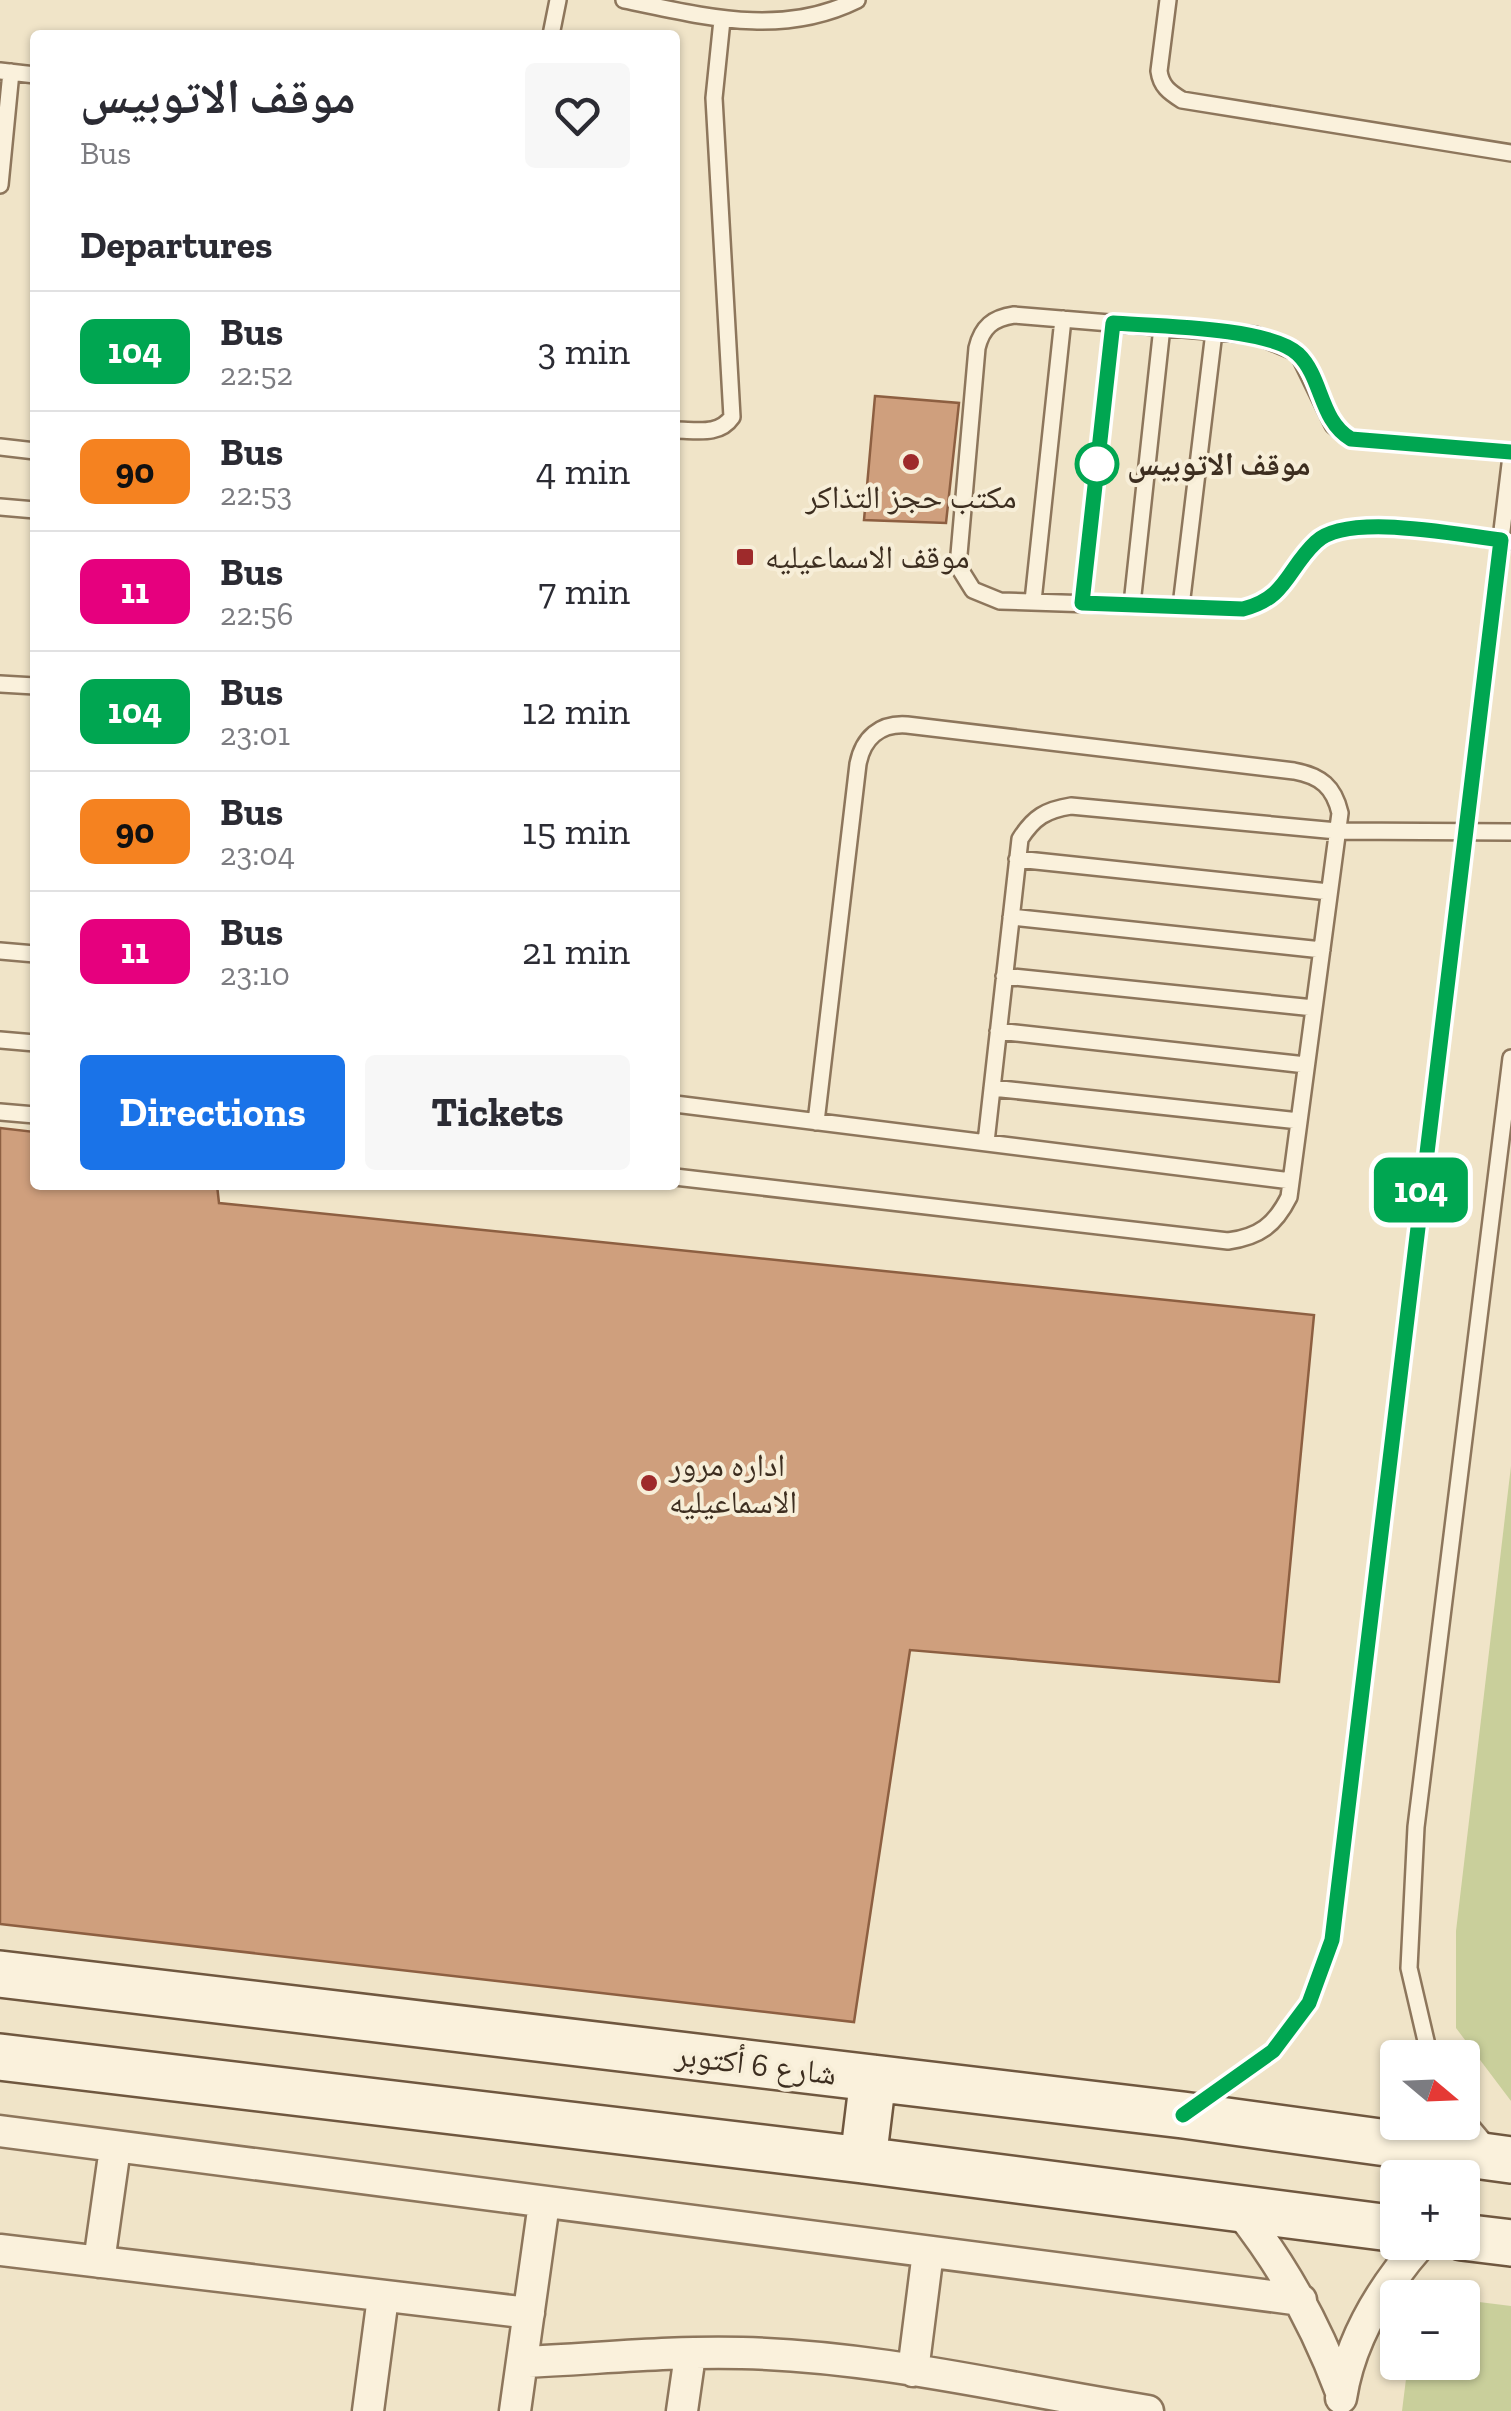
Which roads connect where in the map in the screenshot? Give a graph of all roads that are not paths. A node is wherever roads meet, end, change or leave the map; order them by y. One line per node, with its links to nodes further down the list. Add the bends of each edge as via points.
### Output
1 (558, 0): 6 (lane)
2 (624, 0): 5 (lane)
3 (858, 0): 5 (lane, via 804,20)
4 (1168, 0): 8 (lane, via 1159,70 1166,89 1182,100)
5 (722, 20): 14 (lane, via 714,98 732,416 714,431)
6 (553, 30)
7 (6, 72): 9 (lane)
8 (1511, 153)
9 (0, 184)
10 (1063, 319): 11 (lane); 21 (lane); 21 (lane, via 1000,317 980,335 978,348 958,566 986,597)
11 (1113, 323): 12 (lane); 22 (lane)
12 (1162, 327): 13 (lane); 23 (lane)
13 (1214, 332): 17 (lane, via 1255,335 1298,354 1333,425 1351,439); 24 (lane)
14 (680, 430)
15 (0, 448): 16 (lane)
16 (30, 451)
17 (1511, 454): 20 (lane)
18 (0, 507): 19 (lane)
19 (30, 510)
20 (1506, 540): 24 (lane, via 1372,526 1342,529 1316,542 1278,594 1262,604); 27 (lane)
21 (1032, 601): 22 (lane)
22 (1082, 603): 23 (lane)
23 (1132, 604): 24 (lane)
24 (1182, 606)
25 (0, 684): 26 (lane)
26 (30, 686)
27 (1467, 830): 28 (lane); 29 (lane); 56 (lane, via 1332,1940 1309,2003 1273,2051)
28 (1338, 831): 30 (lane, via 1071,806 1031,821); 31 (lane); 48 (lane, via 1336,796 1311,774 896,724 875,732 858,764)
29 (1511, 832)
30 (1018, 859): 31 (lane); 32 (lane)
31 (1330, 892): 33 (lane)
32 (1011, 917): 33 (lane); 36 (lane)
33 (1322, 950): 37 (lane)
34 (0, 952): 35 (lane)
35 (30, 954)
36 (1004, 976): 37 (lane); 38 (lane)
37 (1314, 1008): 42 (lane)
38 (998, 1031): 42 (lane); 43 (lane)
39 (0, 1040): 40 (lane)
40 (30, 1043)
41 (1511, 1058): 53 (lane, via 1416,1828 1409,1968)
42 (1306, 1066): 47 (lane)
43 (992, 1088): 47 (lane); 49 (lane)
44 (680, 1105): 48 (lane)
45 (0, 1112): 46 (lane)
46 (30, 1115)
47 (1299, 1120): 51 (lane)
48 (816, 1122): 49 (lane)
49 (986, 1142): 51 (lane)
50 (680, 1178): 51 (lane, via 1228,1240 1266,1229 1280,1215)
51 (1291, 1182)
52 (0, 1974): 55 (street, شارع 6 أكتوبر)
53 (1426, 2040)
54 (0, 2057): 61 (street)
55 (873, 2078): 56 (street, شارع 6 أكتوبر); 61 (street)
56 (1183, 2115): 60 (street, شارع 6 أكتوبر)
57 (0, 2131): 59 (street)
58 (1480, 2134): 60 (lane)
59 (115, 2148): 62 (street); 70 (street)
60 (1504, 2159)
61 (864, 2160): 63 (street)
62 (544, 2203): 68 (street); 73 (street)
63 (1239, 2210): 64 (street); 72 (street)
64 (1380, 2227)
65 (1480, 2239): 66 (street)
66 (1511, 2243)
67 (0, 2250): 70 (street)
68 (928, 2252): 72 (street); 76 (street)
69 (1407, 2260): 77 (street, via 1374,2306)
70 (100, 2262): 71 (street)
71 (383, 2297): 73 (street); 79 (street)
72 (1301, 2300): 77 (street)
73 (529, 2314): 75 (street)
74 (690, 2355): 75 (street); 76 (street, via 771,2354); 81 (street)
75 (522, 2362): 80 (street)
76 (914, 2371): 78 (street)
77 (1340, 2401)
78 (1038, 2403): 82 (street)
79 (368, 2411)
80 (516, 2411)
81 (682, 2411)
82 (1148, 2411)

